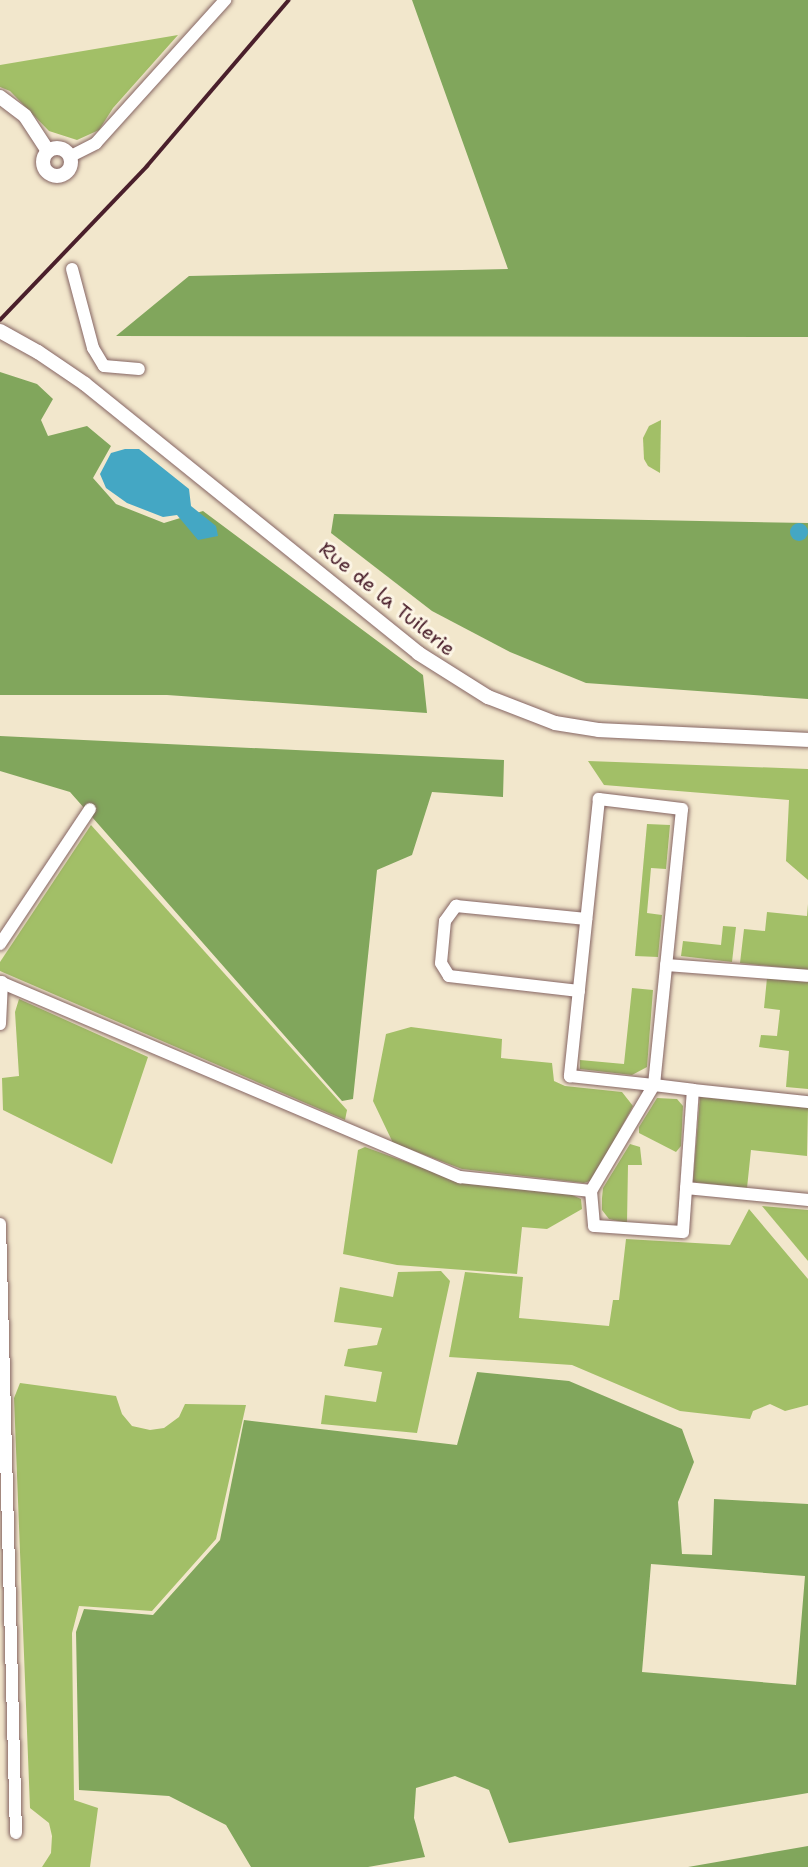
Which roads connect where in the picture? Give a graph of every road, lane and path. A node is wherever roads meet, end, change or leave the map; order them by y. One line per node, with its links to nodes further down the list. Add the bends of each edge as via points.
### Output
1 (225, 0): 4 (street, via 96,143)
2 (0, 97): 3 (street, via 25,116)
3 (48, 151): 4 (street, via 60,148); 4 (street, via 43,164 52,175 69,170)
4 (71, 156)
5 (72, 269): 7 (street, via 93,348)
6 (0, 331): 9 (street, Rue de la Tuilerie)
7 (104, 366): 8 (street); 9 (street)
8 (139, 369)
9 (85, 384): 10 (street, Rue de la Tuilerie, via 418,653 488,697 555,723 599,730)
10 (808, 740)
11 (90, 809): 13 (street)
12 (586, 919): 14 (street, via 599,799 682,809); 17 (street); 17 (street, via 456,906 445,921 441,963 449,976)
13 (0, 944)
14 (666, 965): 15 (street); 19 (street)
15 (808, 976)
16 (1, 982): 18 (street); 23 (street, via 460,1177)
17 (579, 991): 19 (street, via 570,1076)
18 (0, 1024)
19 (654, 1085): 20 (street); 23 (street)
20 (693, 1090): 21 (street); 22 (street)
21 (808, 1102)
22 (686, 1188): 23 (street, via 683,1232 594,1226); 24 (street)
23 (591, 1191)
24 (808, 1200)
25 (0, 1224): 26 (street)
26 (16, 1833)

